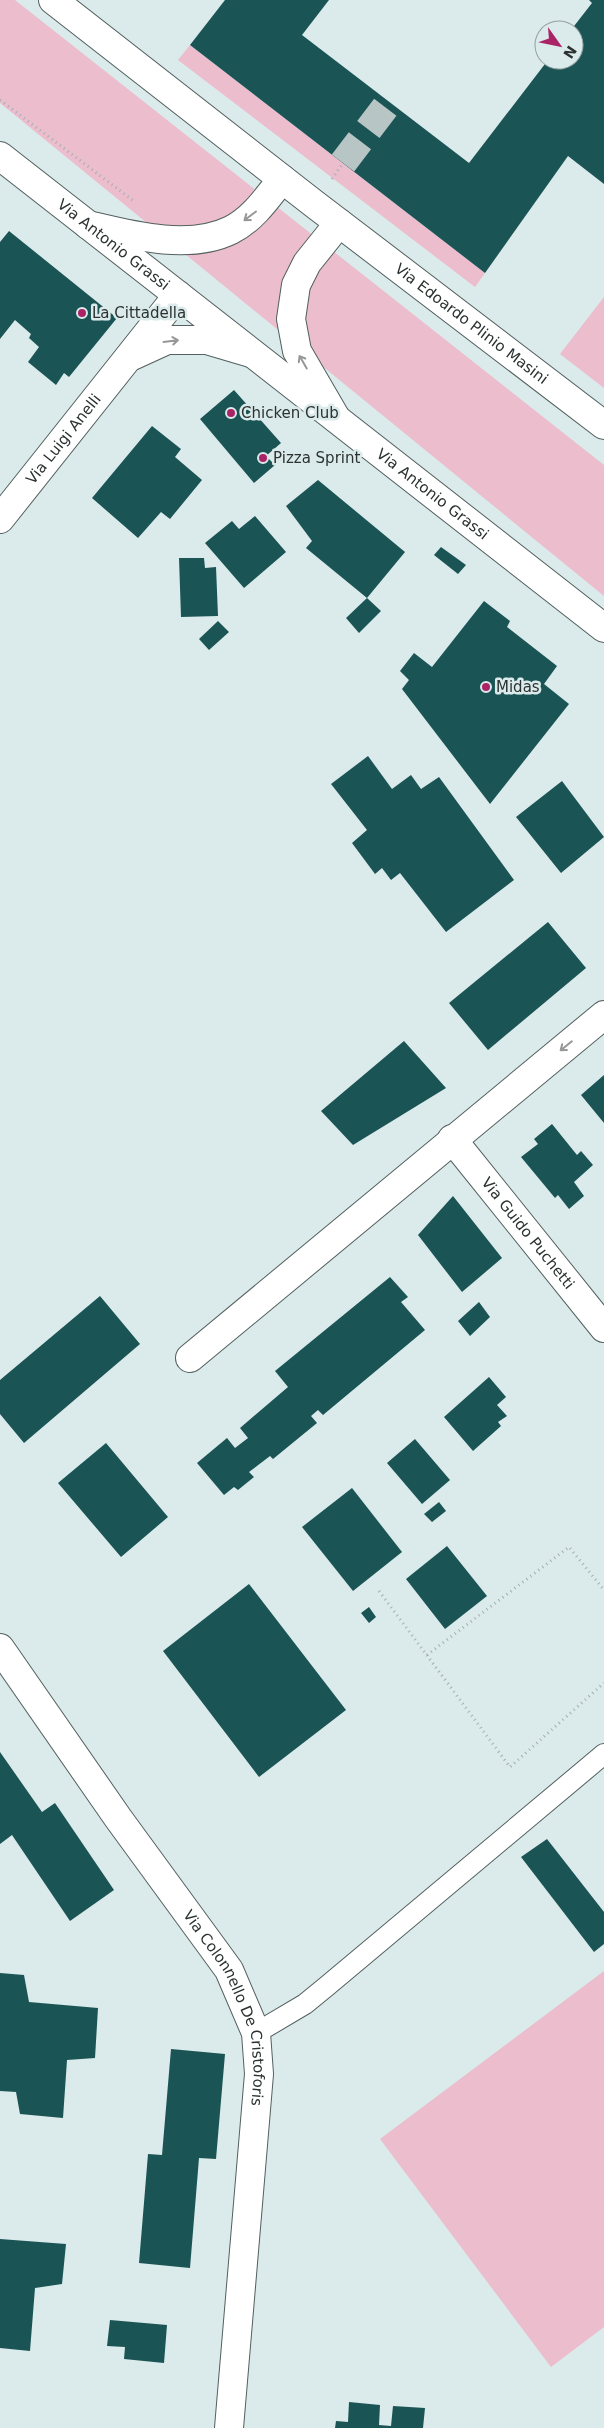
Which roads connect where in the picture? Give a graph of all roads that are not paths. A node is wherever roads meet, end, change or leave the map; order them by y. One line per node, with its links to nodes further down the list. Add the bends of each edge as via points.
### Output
1 (53, 0): 3 (street, Via Edoardo Plinio Masini)
2 (0, 156): 5 (street, Via Antonio Grassi)
3 (282, 179): 4 (street, Via Edoardo Plinio Masini); 5 (street, one-way to 5, via 256,212 230,230 198,240 145,239)
4 (340, 223): 9 (street, one-way to 4, via 297,350 291,319 296,284 307,263); 10 (street, Via Edoardo Plinio Masini)
5 (88, 225): 6 (street, Via Antonio Grassi)
6 (178, 295): 7 (street, Via Antonio Grassi); 8 (street, Via Luigi Anelli)
7 (255, 354): 8 (street, Via Luigi Anelli, one-way to 7, via 167,340 208,340); 9 (street, Via Antonio Grassi)
8 (126, 358): 11 (street, Via Luigi Anelli)
9 (336, 419): 12 (street, Via Antonio Grassi)
10 (604, 425)
11 (0, 519)
12 (604, 628)
13 (604, 1015): 14 (street, one-way to 14)
14 (452, 1139): 15 (street, Via Guido Puchetti); 16 (street)
15 (604, 1328)
16 (190, 1358)
17 (0, 1648): 19 (street, Via Colonnello De Cristoforis, via 229,1970)
18 (604, 1754): 19 (lane, via 305,2004)
19 (256, 2033): 20 (street, Via Colonnello De Cristoforis, via 259,2074)
20 (229, 2428)

